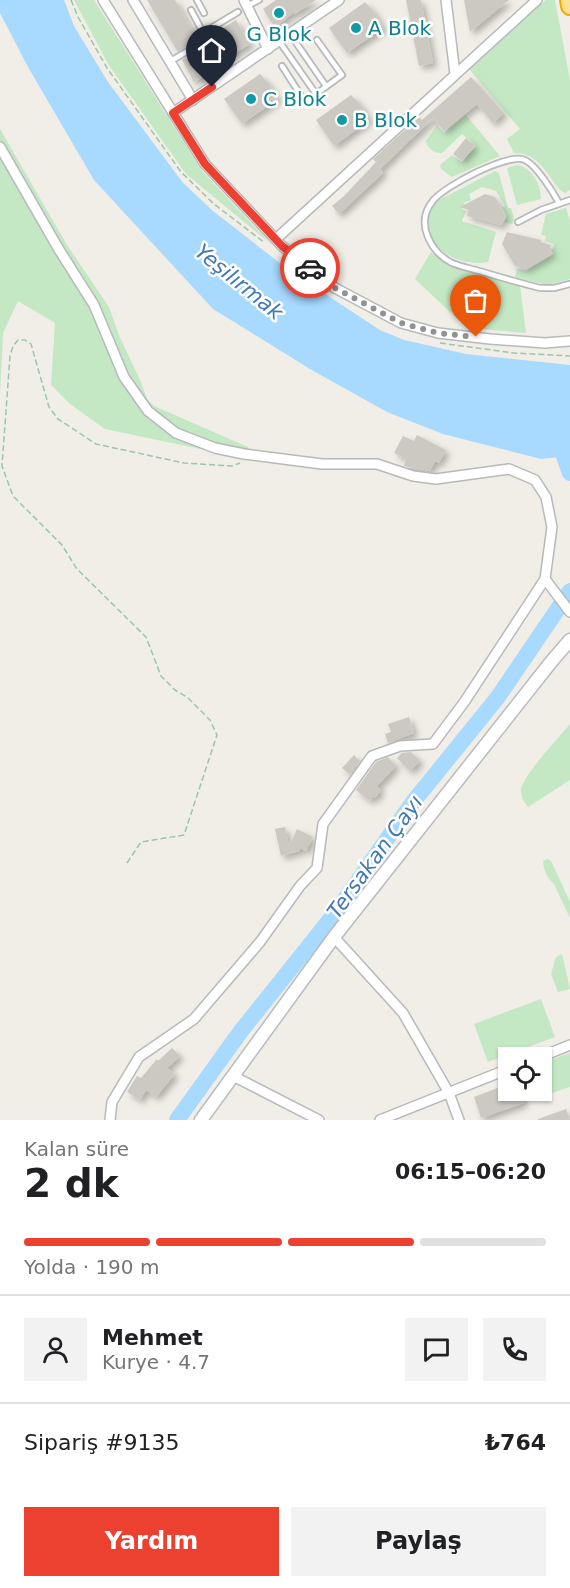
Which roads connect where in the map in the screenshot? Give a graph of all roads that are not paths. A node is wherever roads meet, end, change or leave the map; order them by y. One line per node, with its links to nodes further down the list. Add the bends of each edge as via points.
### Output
1 (103, 0): 25 (street)
2 (133, 0): 19 (street)
3 (197, 0): 13 (lane)
4 (260, 0): 9 (lane)
5 (339, 0): 15 (street)
6 (446, 0): 21 (street)
7 (537, 0): 21 (street)
8 (569, 0): 10 (highway)
9 (246, 3): 18 (street)
10 (570, 6)
11 (191, 10): 14 (lane)
12 (238, 12): 14 (lane)
13 (204, 13)
14 (203, 33): 19 (lane, via 207,40)
15 (290, 34): 17 (street); 22 (lane)
16 (317, 40): 22 (lane, via 342,75)
17 (279, 41): 18 (street); 23 (lane)
18 (268, 49): 24 (street)
19 (169, 62): 24 (street)
20 (282, 66): 23 (lane, via 305,102)
21 (455, 74): 30 (street)
22 (326, 86): 23 (lane)
23 (316, 94)
24 (193, 100): 25 (street)
25 (173, 113): 30 (street, via 205,164)
26 (0, 147): 33 (street, via 94,305 124,377 148,411 176,433 215,448 256,456 322,464 377,464 436,479 509,469 535,480 546,497 552,527)
27 (570, 200): 28 (lane)
28 (559, 203): 29 (lane); 31 (lane, via 530,163 515,158 483,170 437,196 428,207 425,230 438,252 452,263 540,288)
29 (518, 222)
30 (276, 239): 32 (street, via 335,288 401,323 438,333 490,339)
31 (570, 284)
32 (570, 341)
33 (545, 579): 34 (street); 42 (street, via 433,744 400,746 372,756 323,824 317,868 194,1019 139,1057 112,1102)
34 (570, 612)
35 (570, 640): 36 (street)
36 (334, 937): 40 (street); 41 (street, via 403,1013)
37 (570, 1045): 38 (street)
38 (552, 1052)
39 (498, 1073): 41 (street)
40 (232, 1076): 43 (street); 44 (street)
41 (449, 1093): 45 (street); 46 (street)
42 (110, 1120)
43 (201, 1120)
44 (319, 1120)
45 (380, 1120)
46 (459, 1120)

